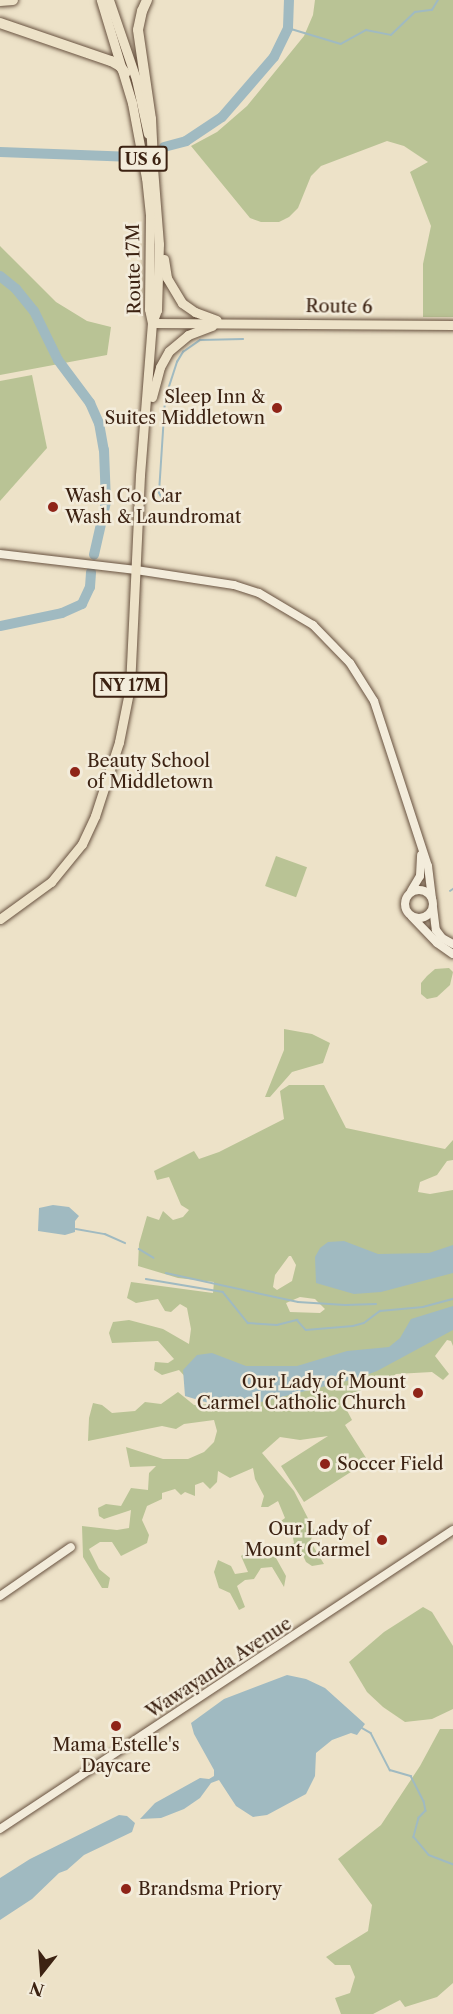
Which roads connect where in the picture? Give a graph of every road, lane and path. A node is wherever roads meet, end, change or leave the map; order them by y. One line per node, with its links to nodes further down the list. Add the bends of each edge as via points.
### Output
1 (13, 0): 5 (highway)
2 (101, 0): 7 (main road, Route 17M / US 6)
3 (109, 0): 8 (main road, Route 17M / US 6, via 136,79)
4 (147, 0): 8 (highway, US 6, via 138,30 152,119)
5 (0, 1)
6 (0, 23): 7 (highway, via 111,61)
7 (125, 74): 11 (main road, Route 17M / US 6, via 146,178)
8 (153, 161): 9 (main road, Route 17M / US 6)
9 (159, 234): 10 (main road, US 6, via 167,278 182,303); 11 (main road, Route 17M / US 6, via 157,310)
10 (225, 322): 11 (main road, US 6); 12 (main road, Route 6 / US 6); 13 (main road, via 195,331 169,351 160,367)
11 (152, 323): 13 (main road, NY 17M)
12 (453, 324)
13 (145, 423): 15 (main road, NY 17M)
14 (0, 554): 15 (street)
15 (136, 570): 16 (street, via 234,585 259,593 292,611 333,643 374,701); 20 (main road, NY 17M, via 126,714 96,816 70,861 51,882)
16 (421, 850): 17 (street, via 421,871); 18 (street, via 428,866)
17 (410, 892): 18 (street, via 422,890); 19 (street, via 405,905)
18 (432, 903): 19 (street, via 424,917); 21 (street, via 436,930)
19 (411, 916): 22 (street)
20 (0, 919)
21 (453, 944)
22 (453, 954)
23 (453, 1530): 26 (street, Wawayanda Avenue)
24 (71, 1547): 25 (street)
25 (0, 1596)
26 (0, 1830)

